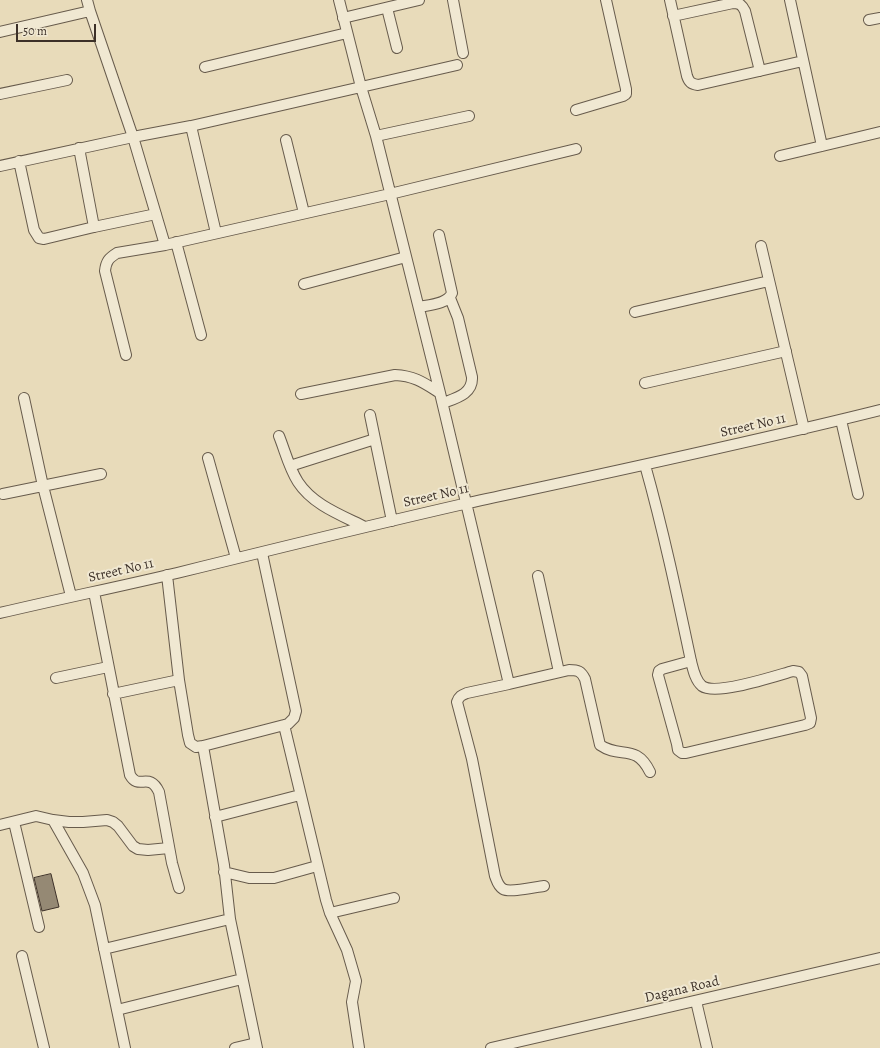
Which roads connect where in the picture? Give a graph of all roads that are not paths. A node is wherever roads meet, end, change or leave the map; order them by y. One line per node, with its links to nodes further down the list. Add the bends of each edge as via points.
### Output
1 (87, 0): 9 (street)
2 (339, 0): 11 (street)
3 (419, 0): 8 (street)
4 (452, 0): 17 (street)
5 (606, 0): 25 (street, via 626,94)
6 (670, 0): 10 (street)
7 (790, 0): 18 (street)
8 (387, 8): 11 (street); 16 (street)
9 (90, 11): 14 (street); 30 (street)
10 (673, 16): 21 (street, via 739,3 746,11); 21 (street, via 687,76 693,85)
11 (344, 18): 15 (street)
12 (880, 18): 13 (street)
13 (869, 20)
14 (0, 32)
15 (347, 34): 20 (street); 23 (street)
16 (397, 48)
17 (463, 53)
18 (803, 61): 21 (street); 32 (street)
19 (457, 65): 23 (street)
20 (205, 67)
21 (760, 71)
22 (68, 80): 24 (street)
23 (361, 87): 27 (street); 29 (street)
24 (0, 94)
25 (576, 110)
26 (469, 116): 29 (street)
27 (191, 126): 30 (street); 42 (street)
28 (880, 132): 32 (street)
29 (376, 136): 38 (street)
30 (133, 137): 33 (street); 40 (street)
31 (286, 140): 39 (street)
32 (822, 146): 35 (street)
33 (79, 148): 36 (street); 41 (street)
34 (576, 149): 38 (street)
35 (780, 156)
36 (19, 161): 37 (street); 41 (street, via 34,230 39,238)
37 (0, 166)
38 (390, 194): 39 (street); 47 (street)
39 (304, 213): 42 (street)
40 (156, 214): 41 (street); 45 (street)
41 (94, 227)
42 (216, 233): 44 (street)
43 (439, 236): 50 (street, via 452,293)
44 (176, 242): 45 (street); 53 (street)
45 (165, 245): 55 (street, via 117,254 106,262 105,270)
46 (761, 246): 48 (street)
47 (406, 257): 49 (street); 51 (street)
48 (769, 281): 52 (street); 54 (street)
49 (304, 284)
50 (450, 298): 51 (street); 59 (street, via 458,318 473,384 463,395)
51 (419, 307): 59 (street)
52 (635, 312)
53 (201, 335)
54 (786, 351): 56 (street); 63 (street)
55 (126, 355)
56 (646, 383)
57 (301, 394): 59 (street, via 395,375 418,379)
58 (24, 398): 70 (street)
59 (442, 398): 73 (street)
60 (880, 410): 62 (street, Street No 11)
61 (370, 415): 65 (street)
62 (841, 420): 63 (street, Street No 11); 72 (street)
63 (804, 429): 67 (street, Street No 11)
64 (279, 436): 68 (street)
65 (375, 439): 68 (street); 74 (street)
66 (208, 458): 77 (street)
67 (645, 465): 73 (street, Street No 11); 83 (street, via 666,544)
68 (290, 466): 75 (street, via 298,482 320,504)
69 (101, 474): 70 (street)
70 (43, 486): 71 (street); 81 (street)
71 (3, 494)
72 (858, 494)
73 (467, 503): 74 (street, Street No 11); 88 (street)
74 (392, 521): 75 (street, Street No 11)
75 (365, 527): 76 (street, Street No 11)
76 (262, 552): 77 (street, Street No 11); 90 (street, via 296,711 294,718)
77 (236, 558): 78 (street, Street No 11)
78 (167, 575): 80 (street, Street No 11); 87 (street)
79 (538, 576): 85 (street)
80 (94, 592): 81 (street, Street No 11); 84 (street)
81 (71, 596): 82 (street, Street No 11)
82 (0, 613)
83 (691, 660): 83 (street, via 662,668 658,675 676,744 682,753 810,723 802,676 799,672 793,671 723,689 710,689 701,685)
84 (108, 667): 86 (street); 89 (street)
85 (559, 672): 88 (street); 92 (street, via 577,670 582,673 600,745 605,749 640,757)
86 (56, 678)
87 (179, 680): 89 (street); 91 (street, via 190,743 196,747)
88 (509, 684): 101 (street, via 462,695 458,698 458,709 472,759 498,884 503,889 510,890)
89 (113, 694): 98 (street, via 130,775 132,780 149,781 157,787)
90 (284, 726): 91 (street); 93 (street)
91 (203, 746): 94 (street)
92 (650, 772)
93 (300, 795): 94 (street); 99 (street)
94 (216, 816): 100 (street)
95 (53, 820): 96 (street, via 36,816); 98 (street, via 106,820 118,826 138,849); 107 (street, via 77,861 88,887 95,905)
96 (14, 822): 97 (street); 106 (street)
97 (0, 825)
98 (169, 848): 102 (street)
99 (317, 866): 100 (street, via 274,878 249,878); 104 (street)
100 (224, 872): 105 (street)
101 (544, 886)
102 (179, 888)
103 (394, 898): 104 (street)
104 (330, 913): 117 (street, via 347,950 356,981 352,1002)
105 (230, 919): 107 (street); 110 (street)
106 (39, 927)
107 (104, 949): 112 (street)
108 (22, 956): 114 (street)
109 (880, 958): 111 (street, Dagana Road)
110 (242, 979): 112 (street); 113 (street)
111 (696, 1001): 118 (street, Dagana Road); 119 (street)
112 (117, 1010): 115 (street)
113 (257, 1046): 116 (street)
114 (44, 1048)
115 (125, 1048)
116 (235, 1048)
117 (358, 1048)
118 (492, 1048)
119 (707, 1048)

